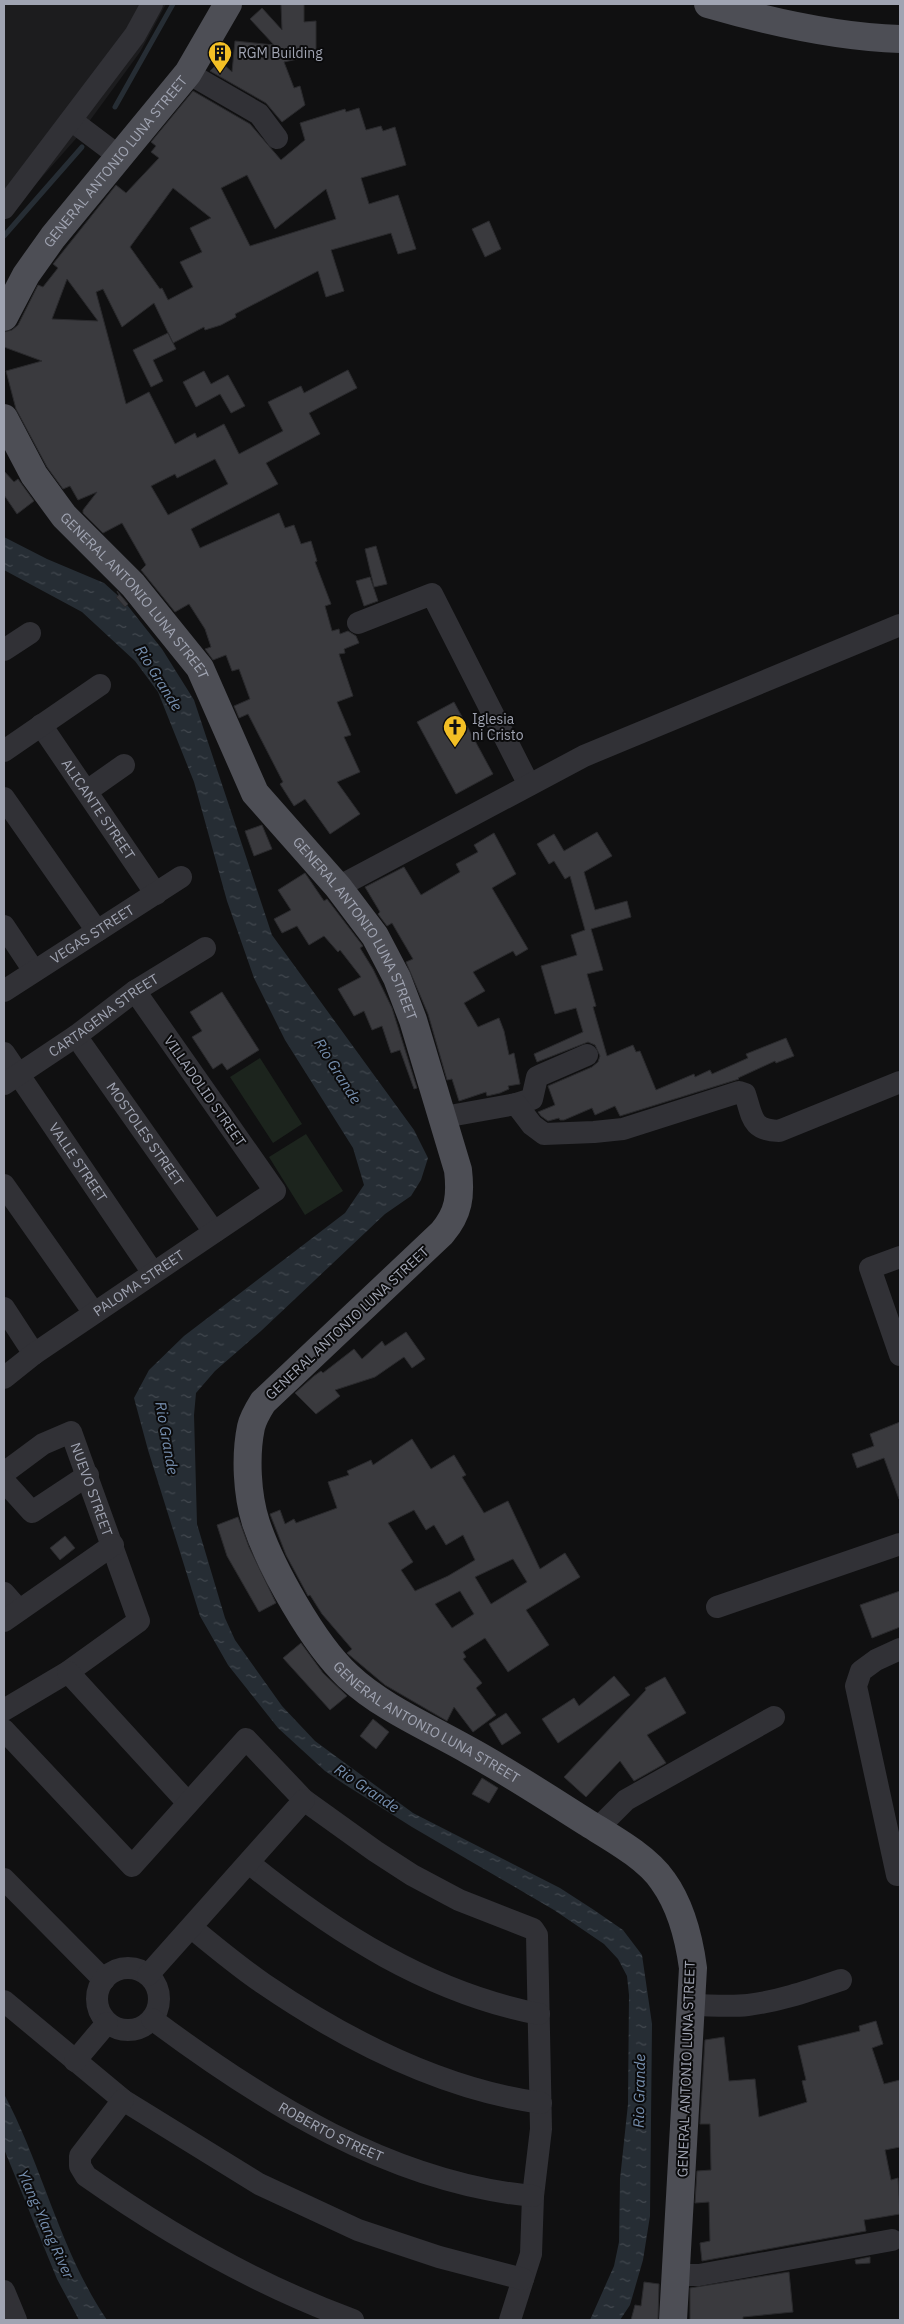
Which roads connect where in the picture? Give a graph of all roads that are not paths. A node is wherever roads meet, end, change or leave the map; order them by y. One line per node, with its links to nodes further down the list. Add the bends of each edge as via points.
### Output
1 (152, 4): 8 (street, via 135,35)
2 (228, 4): 7 (main road, GENERAL ANTONIO LUNA STREET)
3 (708, 4): 6 (main road, via 759,19)
4 (759, 4): 5 (main road)
5 (900, 25)
6 (900, 39)
7 (188, 73): 9 (street, via 259,114); 10 (main road, GENERAL ANTONIO LUNA STREET)
8 (71, 120): 10 (street); 11 (street)
9 (277, 138)
10 (120, 157): 12 (main road, GENERAL ANTONIO LUNA STREET, via 53,237 26,275)
11 (4, 208)
12 (4, 317)
13 (4, 418): 26 (main road, GENERAL ANTONIO LUNA STREET, via 34,475 64,516 133,586 196,663 213,693 239,762 255,793)
14 (358, 623): 22 (street, via 432,594)
15 (900, 625): 22 (street, via 622,739)
16 (30, 633): 17 (street)
17 (4, 650)
18 (100, 685): 19 (street)
19 (42, 725): 20 (street); 23 (street, ALICANTE STREET)
20 (4, 751)
21 (124, 765): 23 (street)
22 (528, 785): 26 (street)
23 (87, 791): 27 (street, ALICANTE STREET)
24 (4, 798): 29 (street)
25 (181, 877): 27 (street, VEGAS STREET)
26 (338, 887): 40 (main road, GENERAL ANTONIO LUNA STREET, via 375,936 397,978)
27 (156, 894): 29 (street, VEGAS STREET)
28 (4, 926): 31 (street)
29 (97, 931): 31 (street, VEGAS STREET)
30 (205, 948): 33 (street, CARTAGENA STREET)
31 (34, 972): 32 (street, VEGAS STREET)
32 (4, 991)
33 (135, 991): 34 (street, CARTAGENA STREET); 42 (street, VILLADOLID STREET)
34 (76, 1036): 37 (street, CARTAGENA STREET); 43 (street, MOSTOLES STREET)
35 (4, 1053): 37 (street, VALLE STREET)
36 (587, 1055): 39 (street, via 541,1074 537,1077 532,1100)
37 (11, 1079): 45 (street, VALLE STREET)
38 (900, 1082): 39 (street, via 780,1131 764,1130 755,1122 745,1094 739,1092 622,1129 594,1132 544,1134)
39 (516, 1104): 40 (street)
40 (444, 1117): 66 (main road, GENERAL ANTONIO LUNA STREET, via 460,1188 453,1220 263,1402 251,1426 249,1465 254,1515 272,1562 292,1600 347,1675 365,1690 474,1752)
41 (4, 1184): 47 (street)
42 (275, 1191): 43 (street, PALOMA STREET)
43 (214, 1232): 45 (street, PALOMA STREET)
44 (900, 1257): 49 (street, via 870,1268)
45 (153, 1273): 47 (street, PALOMA STREET)
46 (4, 1308): 48 (street)
47 (94, 1313): 48 (street, PALOMA STREET)
48 (34, 1354): 50 (street, PALOMA STREET)
49 (900, 1356)
50 (4, 1378)
51 (4, 1473): 52 (street, NUEVO STREET, via 43,1444 71,1432)
52 (88, 1474): 53 (street, via 32,1512); 55 (street, NUEVO STREET)
53 (4, 1481)
54 (900, 1544): 57 (street)
55 (113, 1545): 58 (street); 60 (street, NUEVO STREET, via 139,1621)
56 (4, 1593): 58 (street)
57 (717, 1607)
58 (11, 1615)
59 (900, 1648): 68 (street, via 861,1671 856,1686 897,1875)
60 (68, 1672): 61 (street); 65 (street)
61 (4, 1710)
62 (774, 1717): 66 (street, via 626,1800)
63 (4, 1730): 65 (street, via 132,1866)
64 (304, 1800): 65 (street, via 246,1739); 67 (street); 76 (street, via 412,1875 459,1900 533,1929 537,1935)
65 (188, 1803)
66 (597, 1829): 75 (main road, GENERAL ANTONIO LUNA STREET, via 650,1867 672,1895 690,1946)
67 (249, 1863): 70 (street); 76 (street, via 321,1919 378,1954 502,2007)
68 (900, 1874)
69 (4, 1879): 72 (street)
70 (192, 1928): 71 (street); 81 (street, via 262,1983 369,2046 467,2087)
71 (148, 1975): 72 (street, via 128,1968 115,1971); 77 (street, via 159,1993)
72 (104, 1980): 78 (street, via 97,1991 96,2005)
73 (841, 1980): 75 (street, via 764,2003)
74 (4, 2001): 79 (street)
75 (690, 2005): 84 (main road, GENERAL ANTONIO LUNA STREET)
76 (539, 2014): 81 (street)
77 (152, 2019): 78 (street, via 134,2030 119,2029); 82 (street, ROBERTO STREET, via 238,2080 329,2132 400,2164 497,2193)
78 (106, 2023): 79 (street)
79 (75, 2061): 80 (street)
80 (123, 2100): 85 (street, via 259,2184 358,2230 438,2257); 88 (street, via 80,2156 80,2166 86,2176 198,2250 309,2304)
81 (540, 2103): 82 (street, via 541,2129)
82 (533, 2196): 85 (street, via 532,2254)
83 (892, 2240): 84 (street, via 699,2275)
84 (676, 2275): 90 (main road, GENERAL ANTONIO LUNA STREET)
85 (522, 2279): 89 (street)
86 (4, 2291): 87 (street)
87 (16, 2320)
88 (353, 2320)
89 (510, 2320)
90 (673, 2320)

